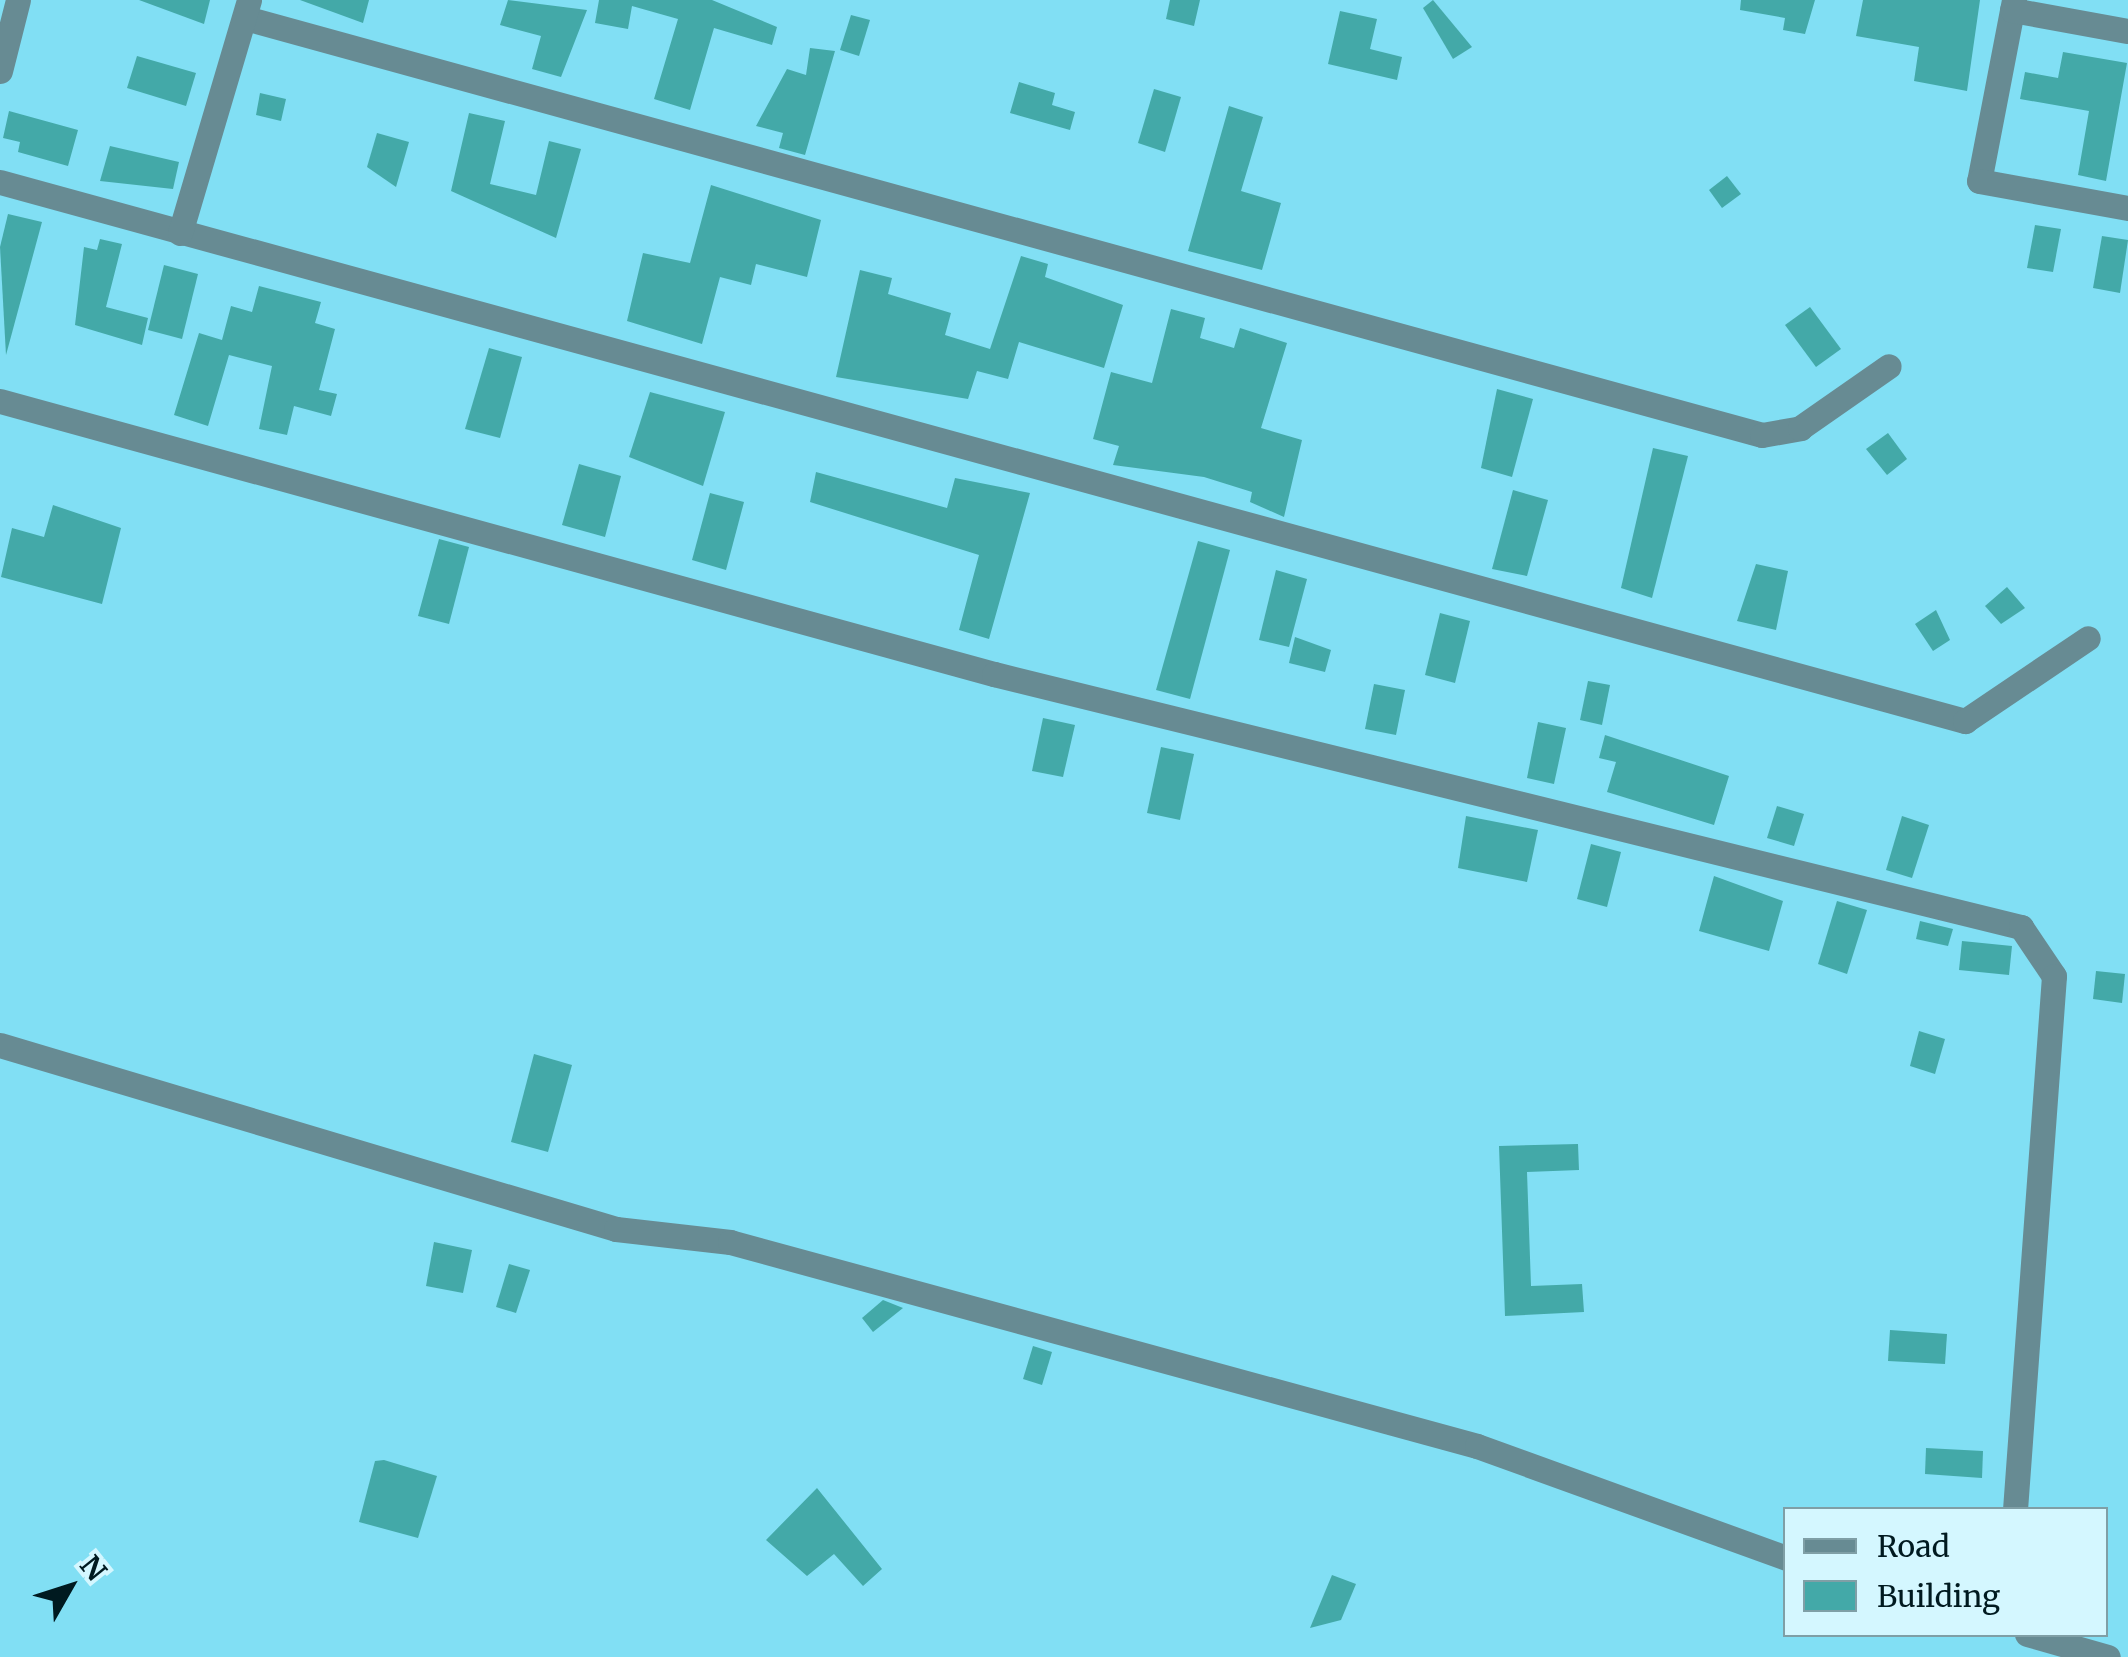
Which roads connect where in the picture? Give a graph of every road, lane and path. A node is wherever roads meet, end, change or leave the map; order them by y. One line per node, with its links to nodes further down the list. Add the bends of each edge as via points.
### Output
1 (18, 0): 5 (street)
2 (2013, 5): 4 (street); 7 (street, via 1979,180)
3 (247, 9): 8 (street); 9 (street, via 1762,435 1800,428)
4 (2128, 31)
5 (0, 71)
6 (0, 182): 8 (street)
7 (2128, 208)
8 (180, 233): 11 (street, via 1966,721)
9 (1889, 366)
10 (0, 401): 13 (street, via 994,674 2021,927 2054,976)
11 (2088, 638)
12 (0, 1045): 14 (street, via 616,1229 730,1242 1478,1446)
13 (2015, 1507)
14 (1783, 1557)
15 (2038, 1637): 16 (street)
16 (2108, 1657)

